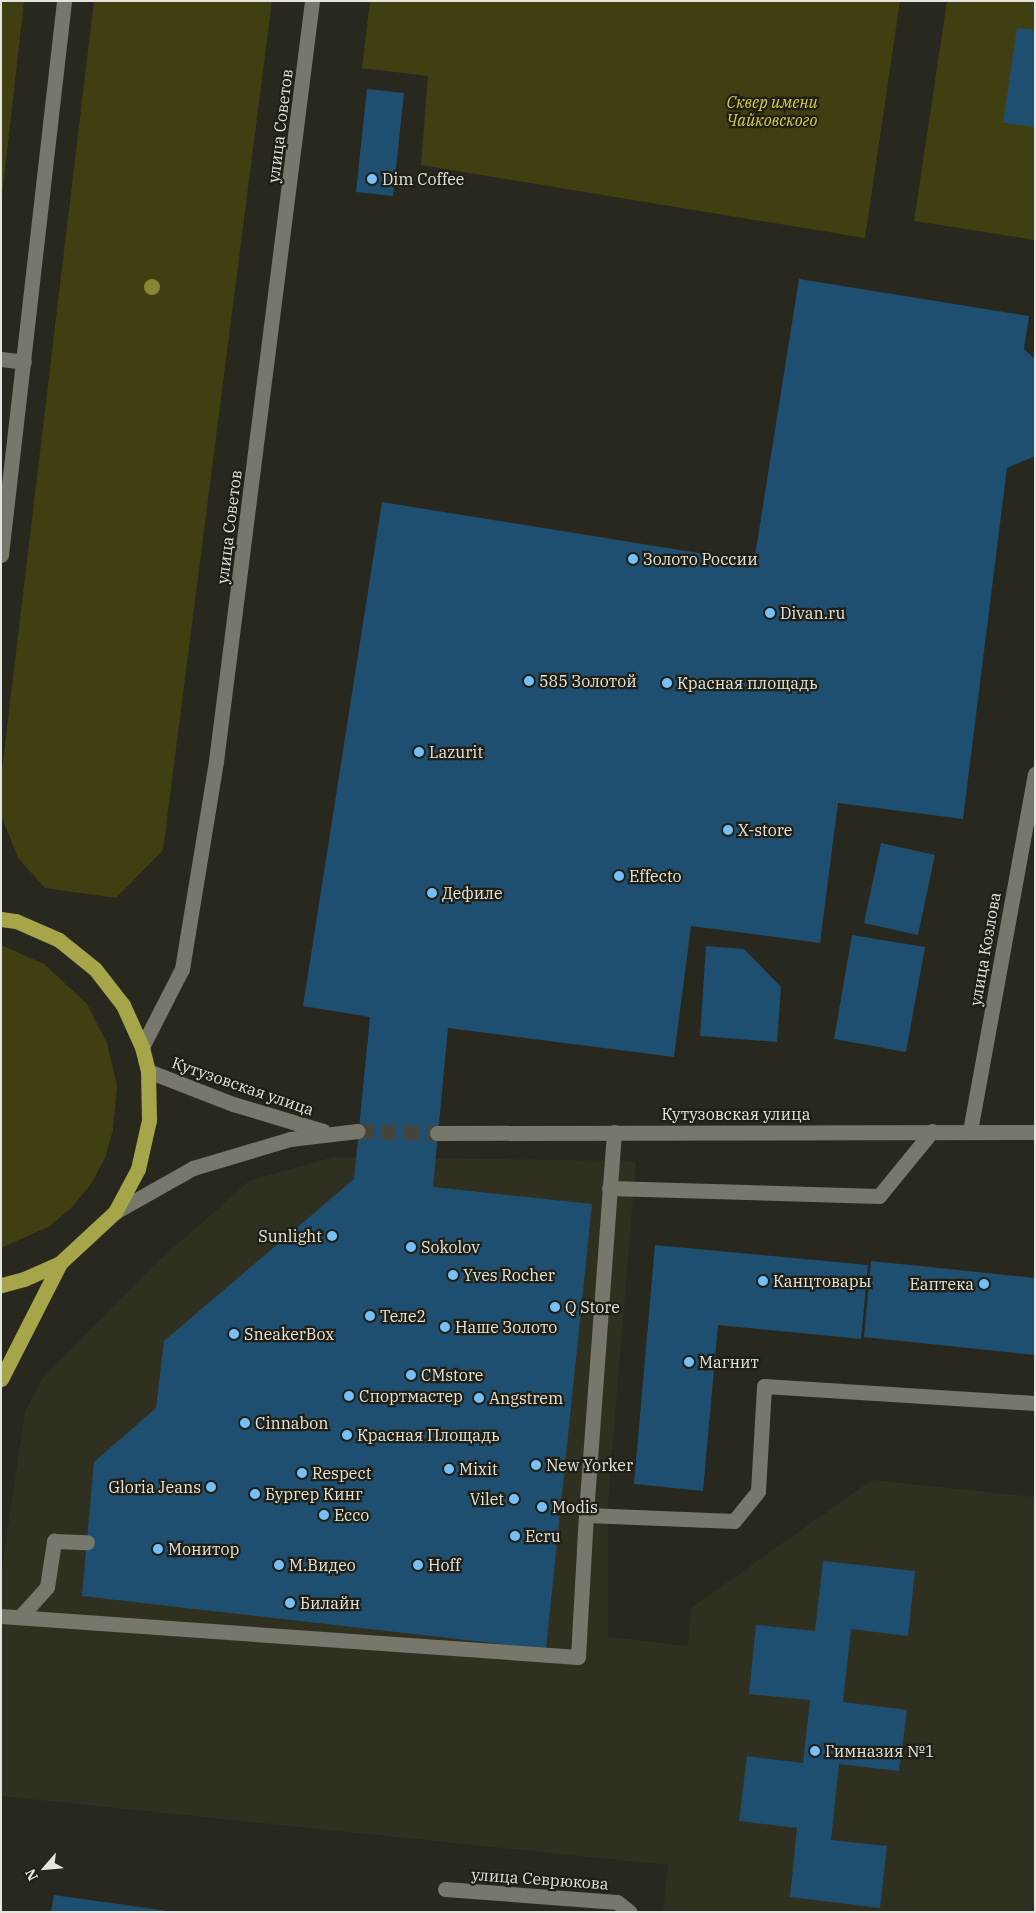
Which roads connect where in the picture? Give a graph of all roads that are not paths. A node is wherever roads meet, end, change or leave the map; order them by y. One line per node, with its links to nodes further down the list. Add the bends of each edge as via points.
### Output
1 (64, 1): 4 (street)
2 (312, 1): 8 (street, улица Советов, via 216,761 182,969)
3 (1, 359): 4 (street)
4 (24, 362): 5 (street)
5 (1, 555)
6 (1035, 774): 14 (street, улица Козлова)
7 (1, 919): 8 (highway, via 58,940 95,969 123,1005)
8 (142, 1047): 9 (highway)
9 (148, 1071): 16 (street, Кутузовская улица, via 233,1104); 18 (highway, via 149,1120 138,1169)
10 (358, 1131): 16 (street, Кутузовская улица)
11 (932, 1131): 13 (street, Кутузовская улица); 14 (street, Кутузовская улица); 17 (street, via 879,1196)
12 (438, 1132): 13 (street, Кутузовская улица)
13 (614, 1132): 17 (street)
14 (970, 1132): 15 (street, Кутузовская улица)
15 (1035, 1132)
16 (327, 1133): 18 (street, Кутузовская улица, via 268,1144 193,1168)
17 (609, 1188): 23 (street)
18 (114, 1212): 19 (highway)
19 (60, 1263): 20 (highway, via 24,1280); 21 (highway)
20 (1, 1285)
21 (1, 1379)
22 (1035, 1403): 23 (street, via 764,1386 758,1491 734,1521)
23 (586, 1515): 26 (street, via 578,1657)
24 (87, 1542): 26 (street, via 54,1541 47,1587)
25 (1, 1616): 26 (street)
26 (20, 1617)
27 (445, 1889): 28 (street, улица Севрюкова, via 616,1902)
28 (630, 1912)

